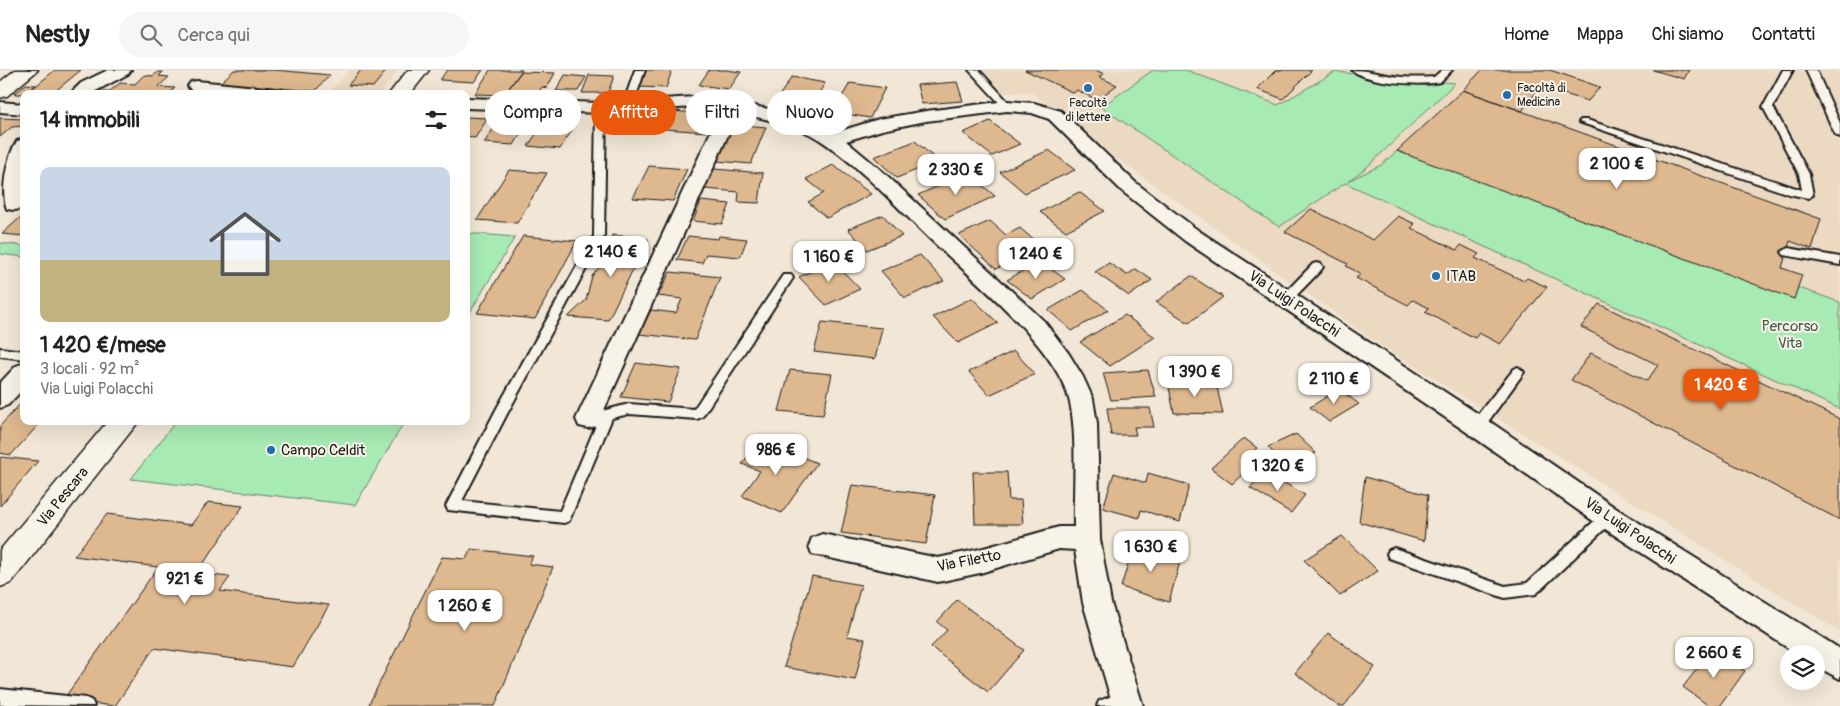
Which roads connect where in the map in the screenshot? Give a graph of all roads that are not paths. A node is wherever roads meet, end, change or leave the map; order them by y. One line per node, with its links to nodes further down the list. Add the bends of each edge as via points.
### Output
1 (28, 70): 16 (street)
2 (122, 70): 12 (street)
3 (221, 70): 11 (street)
4 (419, 70): 14 (street)
5 (640, 70): 15 (lane)
6 (974, 70): 19 (lane)
7 (1357, 70): 8 (lane, via 1378,78 1407,82 1437,80)
8 (1447, 70)
9 (1788, 70): 23 (lane, via 1768,107 1804,174 1808,195)
10 (1811, 70): 24 (lane)
11 (193, 83): 13 (street)
12 (84, 90)
13 (246, 90)
14 (402, 90)
15 (633, 90)
16 (0, 92)
17 (470, 103): 21 (street)
18 (0, 106): 20 (street)
19 (1007, 106): 27 (street, Via Luigi Polacchi, via 880,125); 34 (street, Via Luigi Polacchi, via 1034,108 1054,115 1129,186 1192,236)
20 (20, 108)
21 (591, 108)
22 (757, 112): 27 (street, via 798,122)
23 (1584, 122)
24 (1840, 134)
25 (601, 135): 33 (lane, via 599,236 453,506 564,517 608,414 629,408 697,414)
26 (719, 135): 40 (street)
27 (832, 139): 44 (street, via 875,175 1036,327 1061,360 1080,400 1085,423)
28 (20, 158): 29 (street, via 14,178)
29 (13, 206)
30 (1788, 252): 31 (lane)
31 (1840, 261)
32 (1317, 267): 34 (lane)
33 (787, 278)
34 (1286, 299): 42 (street, Via Luigi Polacchi)
35 (0, 352): 36 (lane)
36 (20, 354)
37 (1518, 372): 42 (lane)
38 (20, 376): 39 (street)
39 (0, 399)
40 (588, 419)
41 (122, 425): 47 (street, Via Pescara)
42 (1477, 426): 43 (street, Via Luigi Polacchi)
43 (1608, 517): 46 (lane, via 1531,589 1505,592); 48 (street, Via Luigi Polacchi)
44 (1087, 539): 45 (street, Via Filetto, via 1058,538 938,570); 50 (street)
45 (822, 546)
46 (1394, 554)
47 (0, 573)
48 (1840, 665)
49 (0, 696): 51 (lane)
50 (1119, 704)
51 (86, 706)

